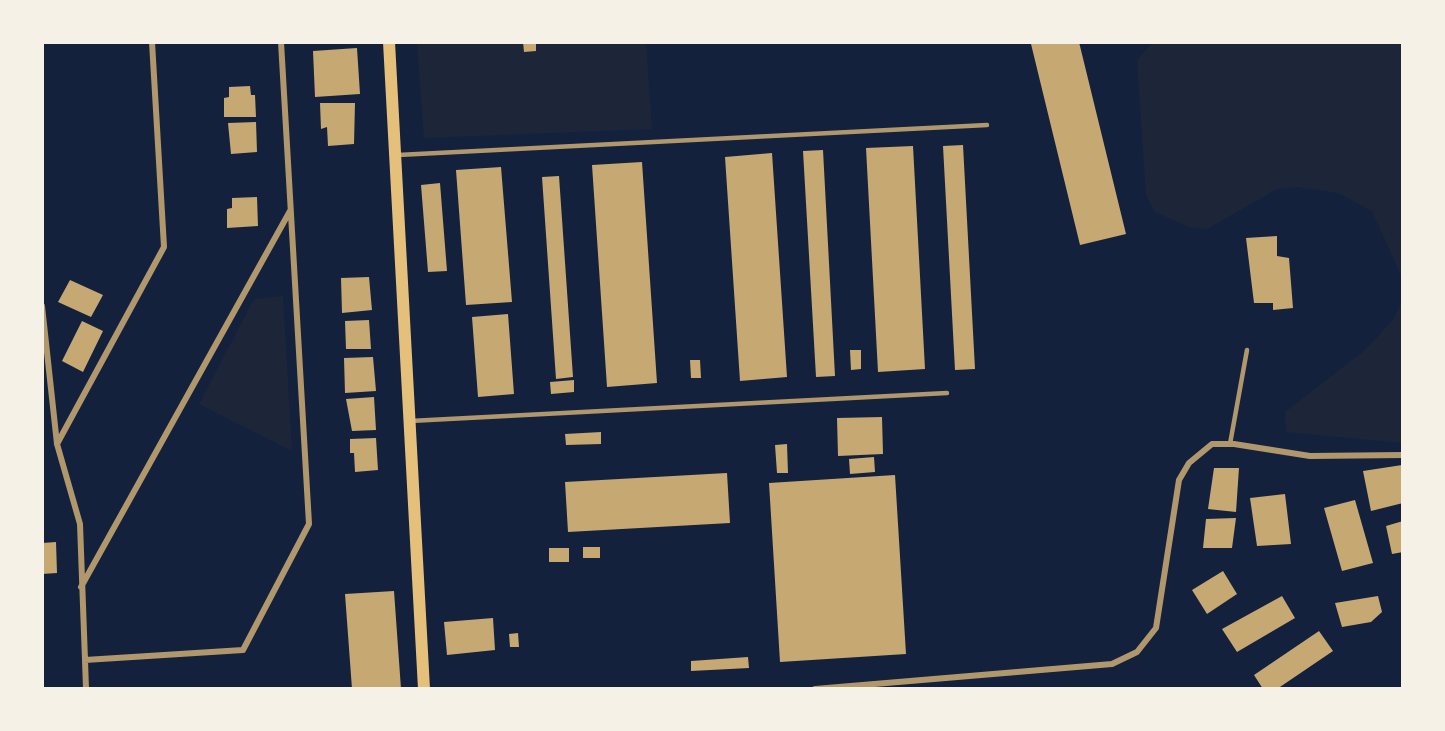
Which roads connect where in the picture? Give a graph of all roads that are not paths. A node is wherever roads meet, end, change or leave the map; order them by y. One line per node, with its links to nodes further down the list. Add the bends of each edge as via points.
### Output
1 (152, 42): 11 (street, via 164,247)
2 (281, 42): 6 (street)
3 (388, 42): 5 (main road)
4 (987, 125): 5 (lane)
5 (395, 155): 10 (main road)
6 (291, 210): 14 (street); 15 (street, via 309,524 243,650)
7 (42, 306): 11 (street)
8 (1247, 351): 12 (lane)
9 (947, 393): 10 (lane)
10 (410, 421): 18 (main road)
11 (57, 444): 14 (street, via 80,524)
12 (1230, 444): 13 (street, via 1310,456); 16 (street, via 1212,444 1189,463 1179,480 1156,628 1137,652 1112,664)
13 (1403, 455)
14 (81, 587): 15 (street)
15 (85, 660): 17 (street)
16 (866, 688): 19 (street)
17 (86, 689)
18 (424, 689)
19 (815, 689)

